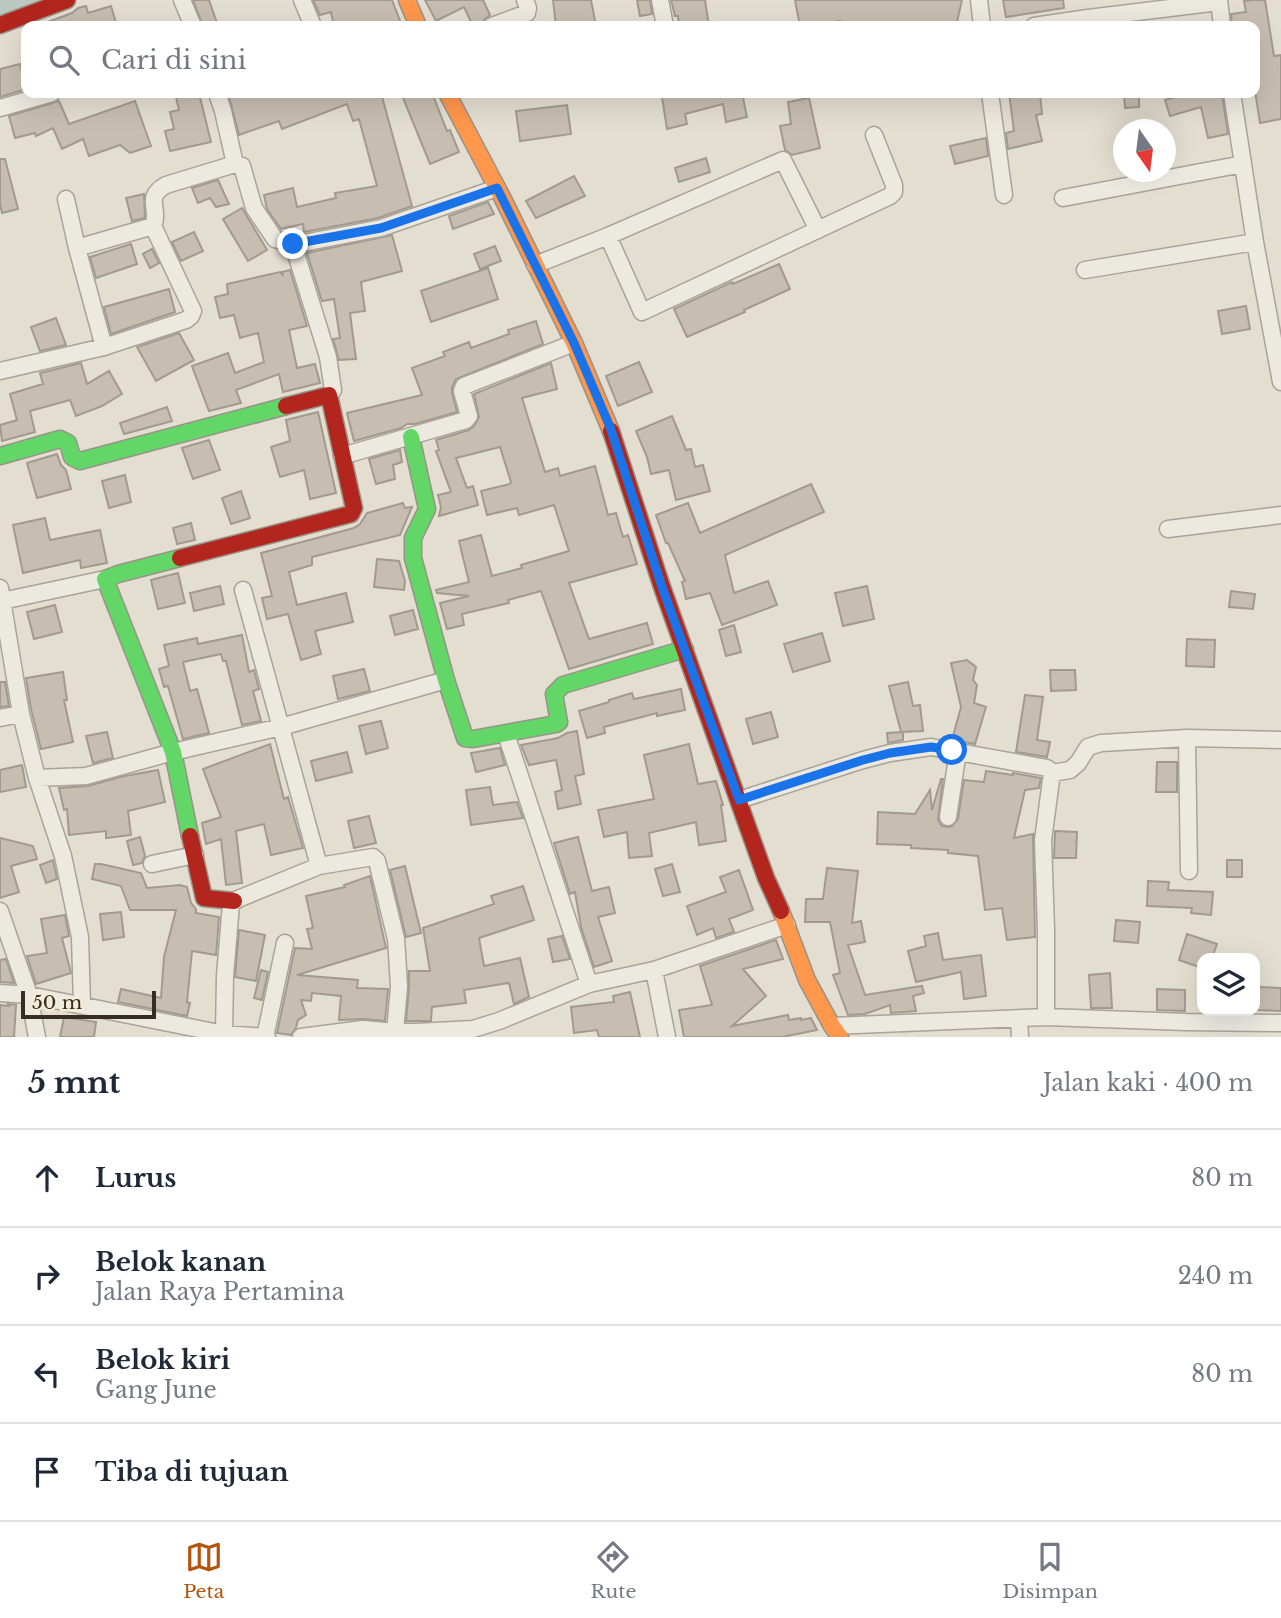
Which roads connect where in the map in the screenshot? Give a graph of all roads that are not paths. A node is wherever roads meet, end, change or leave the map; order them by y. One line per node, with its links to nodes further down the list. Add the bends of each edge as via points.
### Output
1 (67, 0): 9 (street)
2 (182, 0): 10 (street)
3 (302, 0): 11 (street)
4 (407, 0): 12 (street)
5 (660, 0): 14 (street)
6 (979, 0): 15 (street)
7 (528, 1): 13 (street, via 527,13)
8 (1219, 1): 16 (street); 17 (street)
9 (38, 5): 18 (street)
10 (191, 21)
11 (311, 21)
12 (416, 21)
13 (505, 21)
14 (664, 21)
15 (981, 21)
16 (1076, 21)
17 (1221, 21)
18 (0, 25)
19 (35, 98): 24 (street)
20 (219, 98): 26 (street)
21 (450, 98): 28 (street)
22 (991, 98): 29 (street)
23 (1233, 98): 27 (street)
24 (0, 108)
25 (874, 135): 33 (street, via 894,192)
26 (234, 164): 32 (street, via 160,188 153,201); 36 (street, via 242,166 254,208 275,239)
27 (1243, 164): 30 (street); 35 (street)
28 (497, 188): 36 (street, via 381,228); 38 (street)
29 (1004, 195)
30 (1063, 198)
31 (66, 199): 37 (street)
32 (153, 226): 37 (street); 41 (street, via 193,311 191,316)
33 (818, 230): 34 (street, via 783,160); 34 (street, via 642,312)
34 (608, 236): 38 (street)
35 (1255, 242): 39 (street); 43 (street)
36 (293, 244): 44 (street, via 328,357 333,390)
37 (77, 248): 41 (street)
38 (535, 265): 40 (street)
39 (1085, 270)
40 (574, 343): 45 (street, via 464,386 468,418); 53 (street, via 610,427)
41 (104, 347): 42 (street)
42 (0, 371)
43 (1281, 382)
44 (329, 395): 46 (street, via 80,461 72,457 64,439); 47 (street)
45 (411, 437): 47 (street); 54 (street, via 427,509 413,538 413,558)
46 (0, 456)
47 (342, 456): 50 (street, via 355,508 351,514)
48 (1281, 515): 49 (street)
49 (1168, 529)
50 (105, 579): 52 (street); 62 (street)
51 (243, 590): 57 (street)
52 (1, 594): 55 (street)
53 (685, 649): 58 (street, via 563,685 554,694 559,722); 65 (street)
54 (446, 680): 57 (street); 58 (street, via 465,738)
55 (21, 714): 56 (street); 64 (street)
56 (0, 718)
57 (281, 727): 62 (street); 69 (street)
58 (506, 734): 76 (street)
59 (1187, 738): 60 (street); 63 (street, via 1101,743 1088,747 1070,770); 70 (street)
60 (1281, 740)
61 (958, 751): 63 (street); 65 (street, via 931,747 890,753); 66 (street)
62 (173, 752): 64 (street, via 86,776); 67 (street)
63 (1052, 772): 80 (street, via 1043,840)
64 (37, 778): 79 (street, via 63,856 80,937)
65 (739, 800): 73 (street)
66 (948, 817)
67 (195, 855): 68 (street); 71 (street, via 204,898)
68 (152, 864)
69 (319, 866): 71 (street); 84 (street, via 371,857 377,861 396,939 399,987)
70 (1189, 871)
71 (234, 901): 86 (street, via 228,930)
72 (0, 911): 78 (street)
73 (787, 925): 75 (street); 85 (street, via 807,980)
74 (285, 943): 88 (street)
75 (654, 970): 76 (street); 90 (street)
76 (589, 984): 83 (street)
77 (0, 993): 78 (street)
78 (29, 995): 79 (street); 87 (street)
79 (82, 1005): 86 (street)
80 (1046, 1017): 81 (street); 82 (street)
81 (1019, 1019): 85 (street); 91 (street)
82 (1281, 1023)
83 (500, 1029): 84 (street)
84 (395, 1032): 89 (street, via 363,1029)
85 (836, 1032)
86 (224, 1034): 88 (street)
87 (37, 1037)
88 (266, 1037)
89 (301, 1037)
90 (667, 1037)
91 (1020, 1037)

